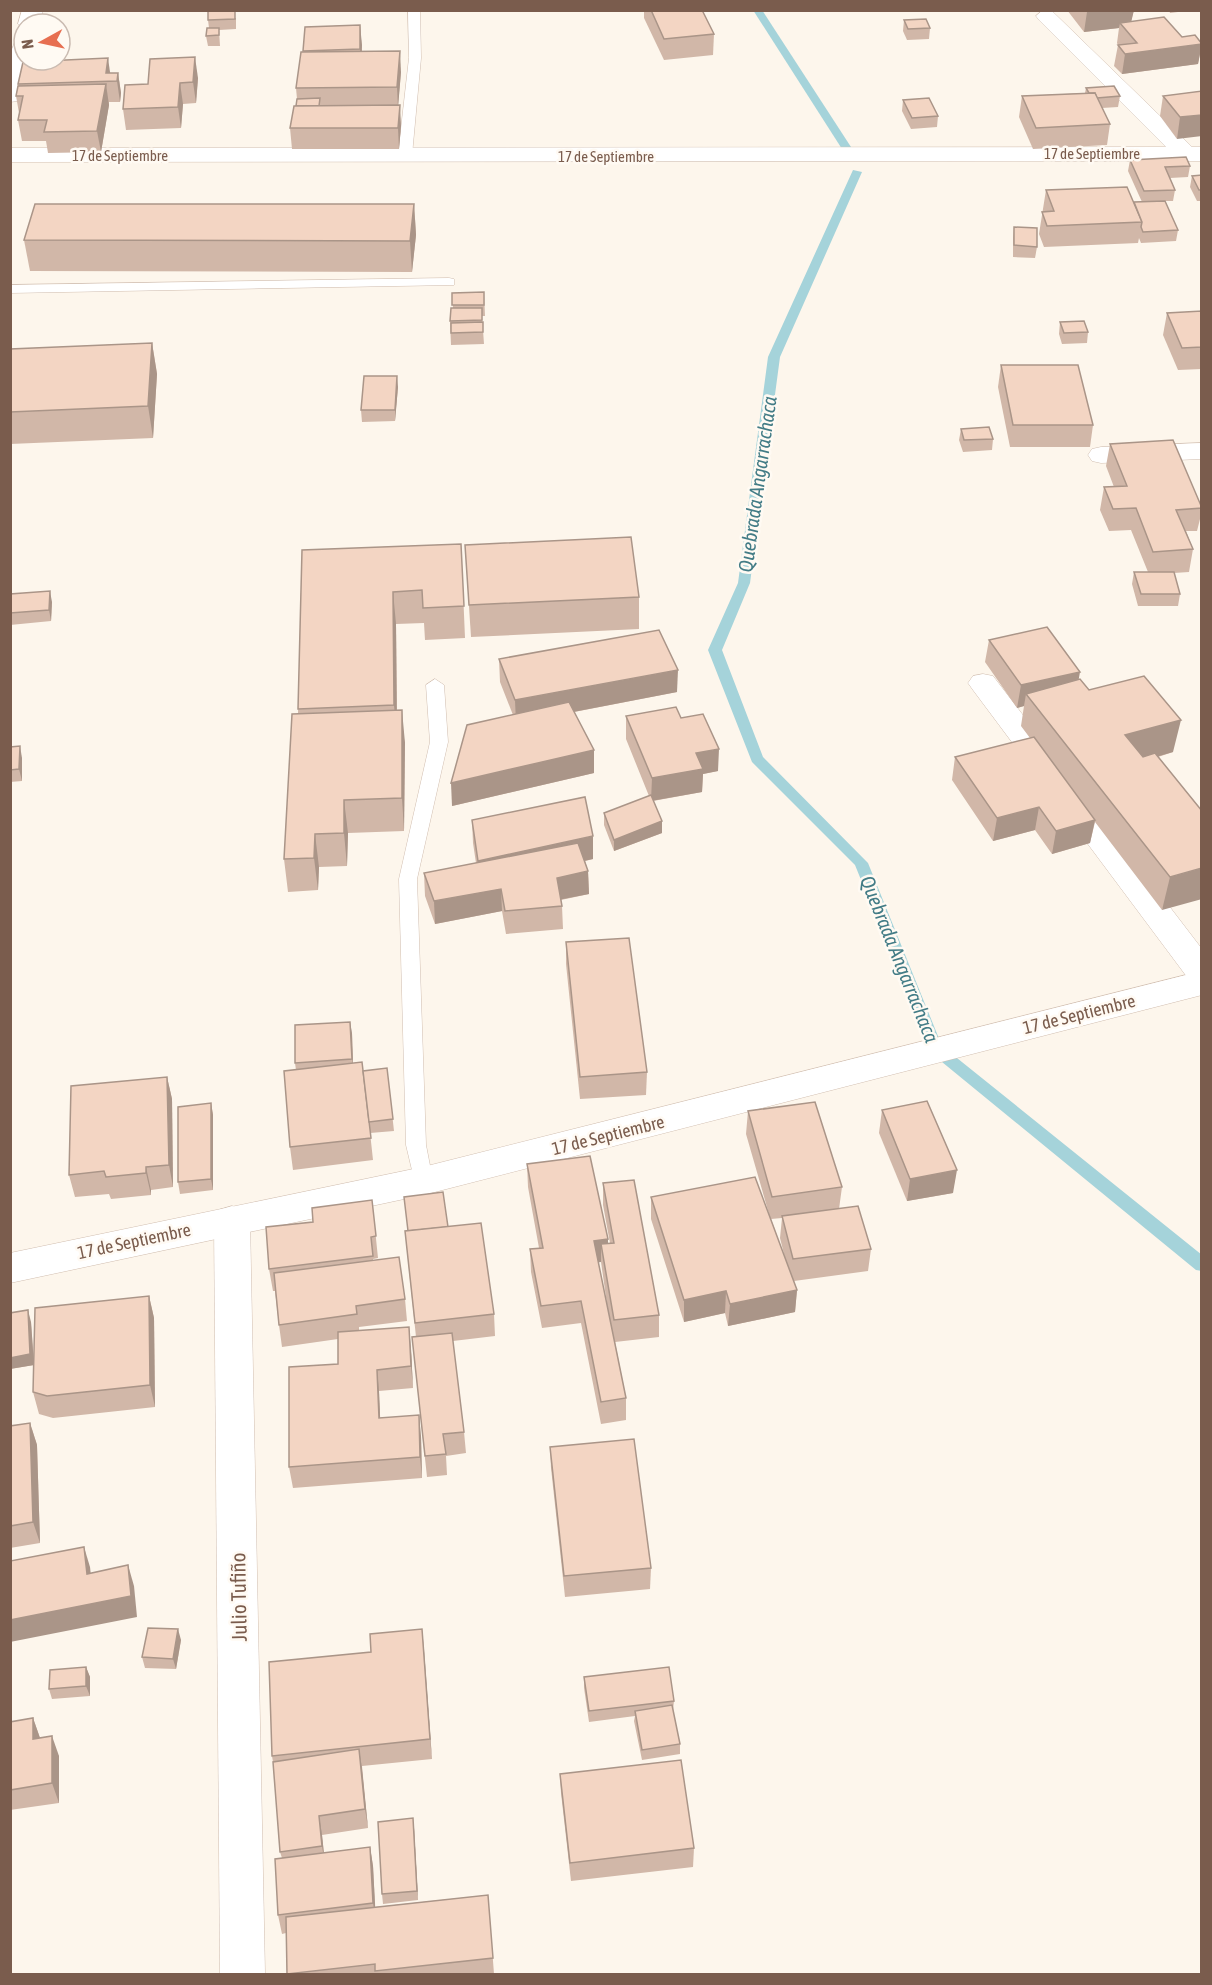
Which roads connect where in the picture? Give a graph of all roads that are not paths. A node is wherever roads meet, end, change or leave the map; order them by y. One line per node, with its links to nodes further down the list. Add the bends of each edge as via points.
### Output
1 (414, 10): 7 (lane, via 415,58)
2 (1046, 16): 5 (street)
3 (16, 72): 4 (street)
4 (10, 96)
5 (1193, 153): 7 (street, 17 de Septiembre)
6 (10, 155): 7 (street, 17 de Septiembre)
7 (405, 155)
8 (449, 282): 9 (lane)
9 (10, 290)
10 (1202, 451): 11 (street)
11 (1101, 455)
12 (983, 683): 14 (street)
13 (435, 685): 16 (lane, via 439,742 408,879 416,1145)
14 (1202, 973)
15 (1202, 983): 16 (street, 17 de Septiembre)
16 (423, 1181): 17 (street, 17 de Septiembre)
17 (232, 1220): 18 (street, 17 de Septiembre); 19 (street, Julio Tufiño)
18 (10, 1268)
19 (243, 1974)

